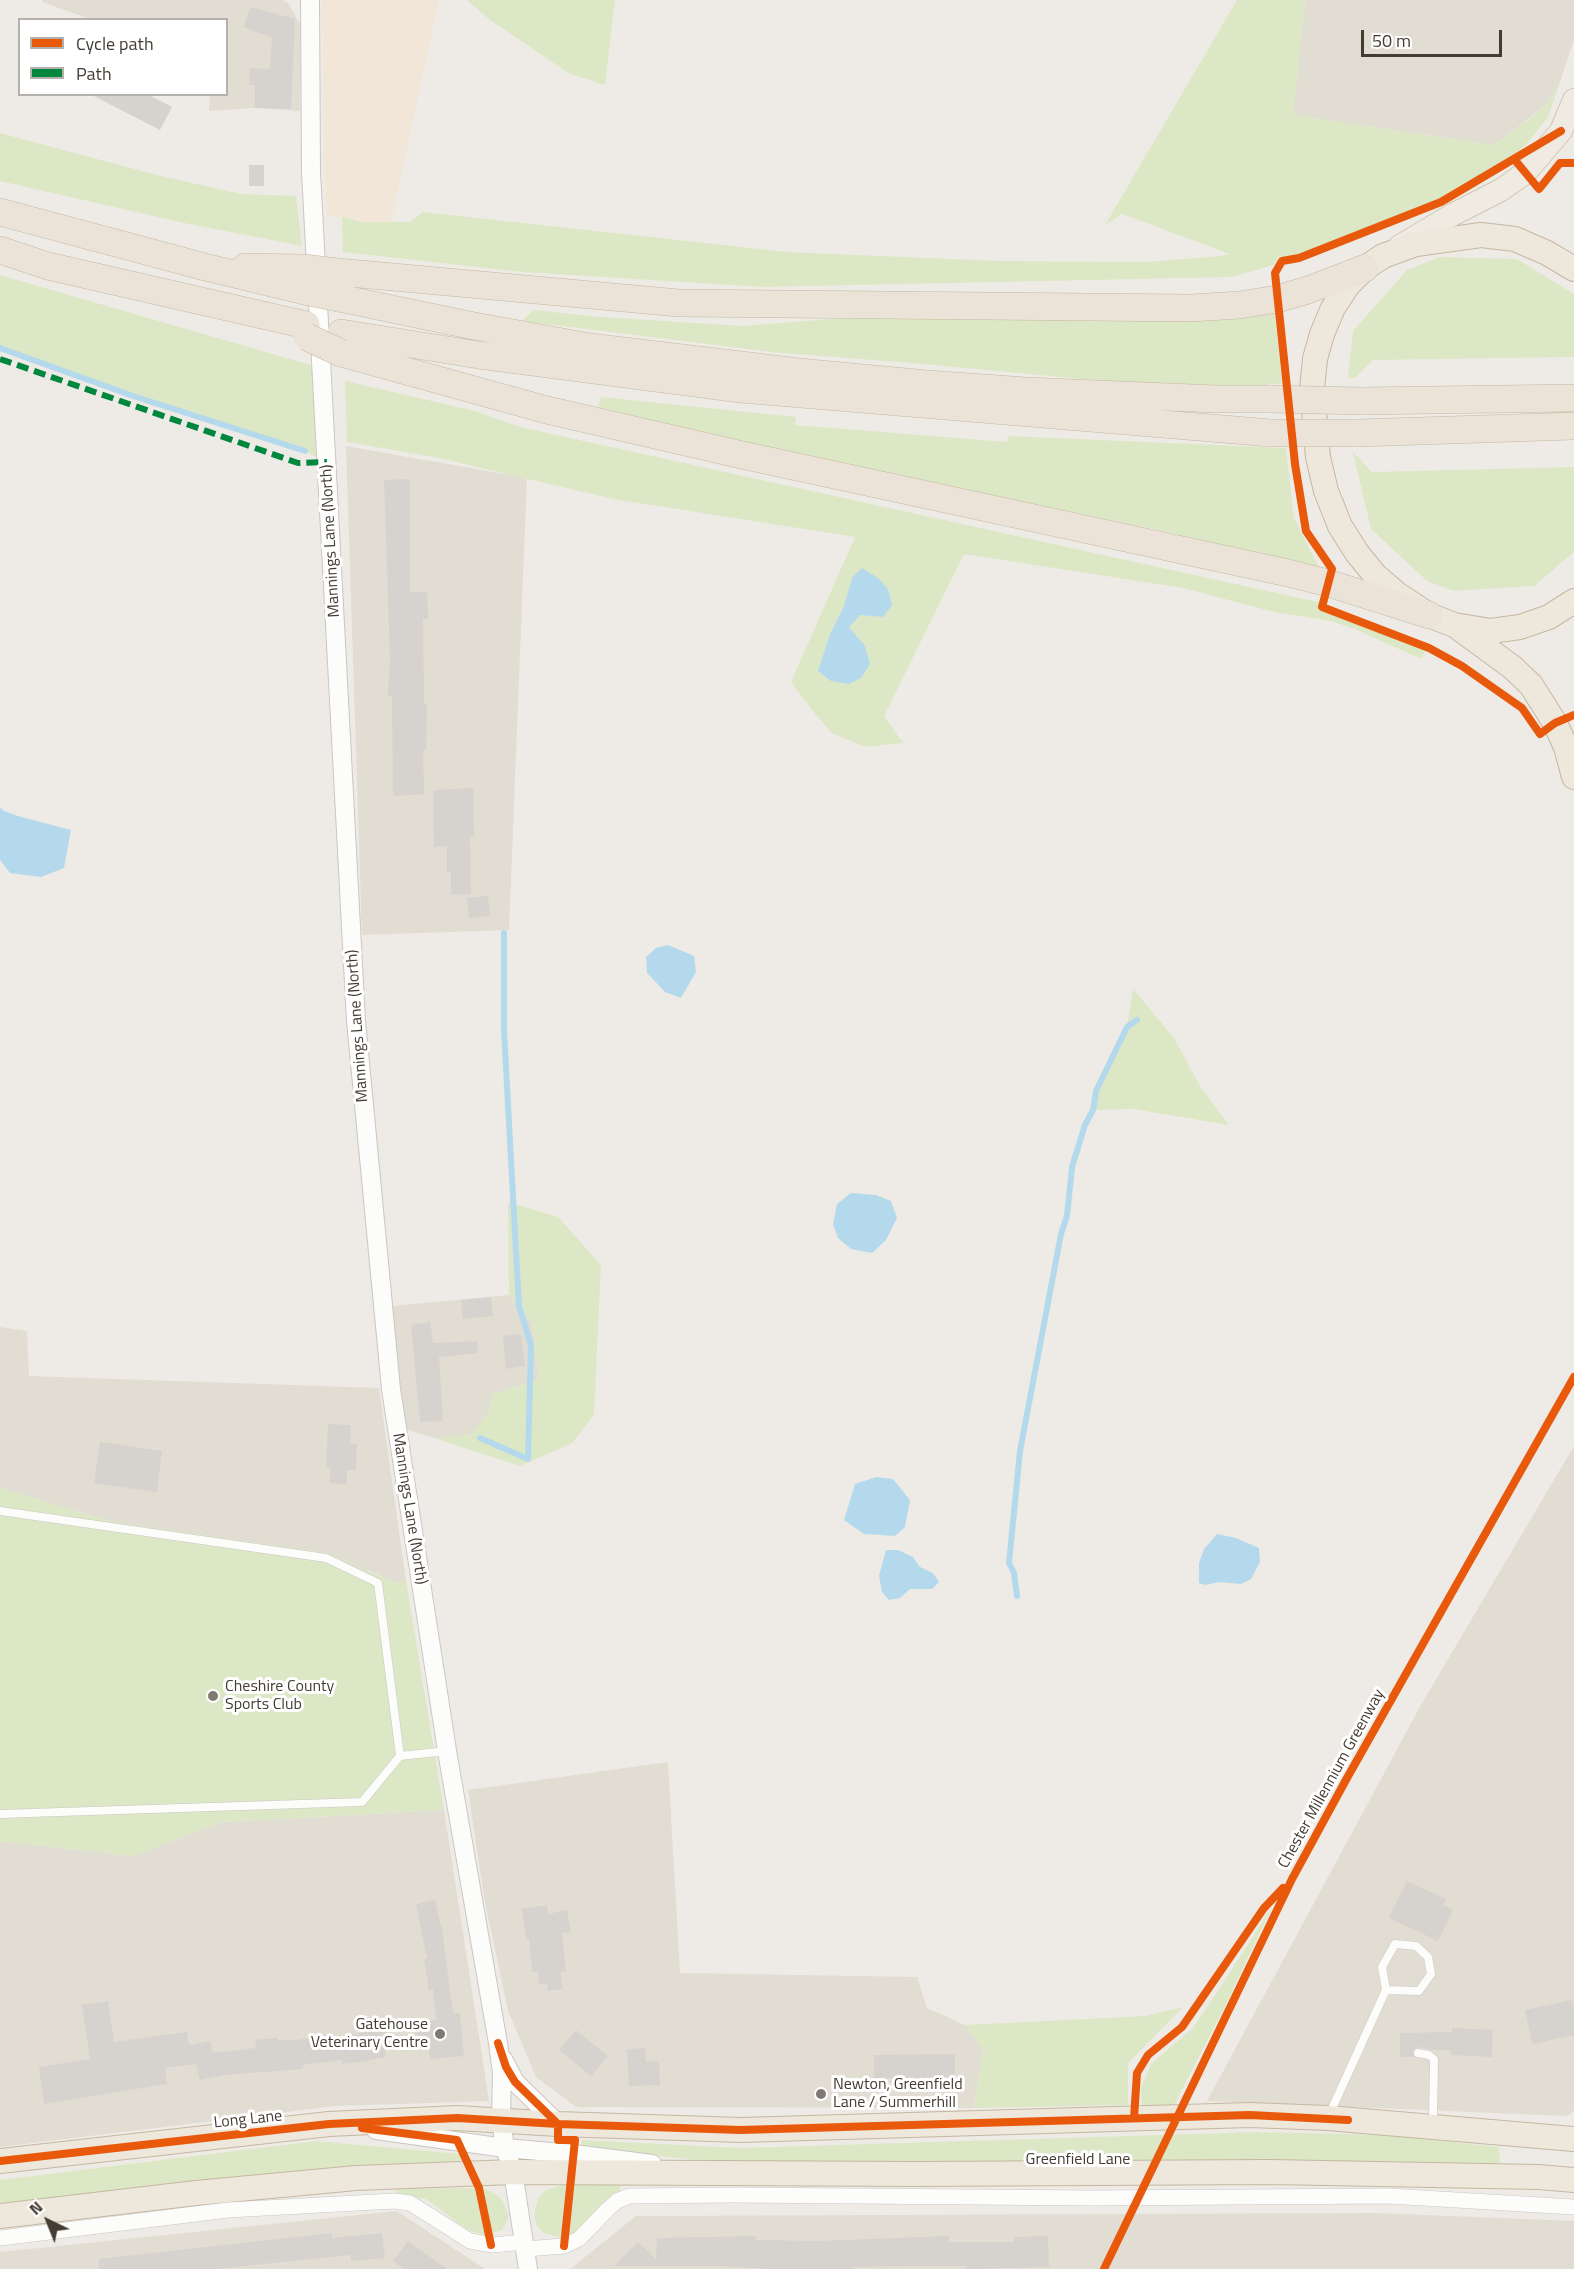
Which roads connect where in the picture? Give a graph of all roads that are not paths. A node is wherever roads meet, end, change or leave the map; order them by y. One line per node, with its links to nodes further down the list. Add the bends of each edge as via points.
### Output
1 (310, 0): 16 (street, Mannings Lane (North), via 311,172 356,1021 391,1392)
2 (1574, 100): 5 (main road, via 1561,131 1525,173)
3 (0, 212): 7 (highway, bridge, via 205,267)
4 (0, 250): 8 (highway, via 48,266 269,318)
5 (1374, 262): 6 (highway, via 1416,244 1481,235 1515,239); 7 (highway, via 1276,299 1191,308 679,303); 12 (highway, via 1348,285 1322,334 1312,389 1318,457 1340,526 1357,553 1389,588)
6 (1574, 269)
7 (338, 285): 9 (highway, bridge, via 474,326 590,347 927,384 1216,399)
8 (341, 343): 10 (highway, bridge, via 479,355 741,389 1271,433); 12 (highway, via 558,413 1298,575)
9 (1574, 398)
10 (1574, 426)
11 (1574, 601): 13 (highway, via 1549,617 1520,627 1491,631)
12 (1428, 615): 13 (highway)
13 (1454, 625): 14 (highway, via 1531,685 1555,723)
14 (1574, 777)
15 (0, 1511): 17 (lane, via 326,1558 378,1583)
16 (447, 1751): 17 (lane); 20 (street, Mannings Lane (North))
17 (400, 1756): 18 (lane, via 362,1803)
18 (0, 1814)
19 (1386, 1990): 19 (lane, via 1382,1967 1395,1944 1416,1946 1428,1957 1431,1974 1419,1991); 22 (lane)
20 (498, 2043): 23 (street, Mannings Lane (North)); 25 (street, Mannings Lane (North), via 515,2082)
21 (1418, 2053): 26 (lane, via 1434,2059)
22 (1328, 2118): 25 (highway, via 1250,2115 741,2130); 26 (highway)
23 (501, 2120): 24 (highway, Long Lane, via 457,2118); 25 (highway); 28 (street, Mannings Lane (North))
24 (329, 2124): 28 (street); 29 (highway, Long Lane)
25 (558, 2124)
26 (1432, 2128): 27 (highway)
27 (1574, 2139)
28 (506, 2148): 30 (street, Mannings Lane (North)); 31 (street)
29 (0, 2161)
30 (513, 2172): 31 (highway, Greenfield Lane); 34 (highway, via 356,2178); 36 (street, Mannings Lane (North))
31 (725, 2173): 32 (highway, Greenfield Lane, via 1270,2172)
32 (1574, 2180)
33 (1574, 2207): 36 (street, via 1389,2196 629,2196 617,2201 579,2239 564,2246)
34 (0, 2216)
35 (0, 2238): 36 (street, via 228,2210 394,2200 410,2203 470,2241)
36 (524, 2246): 37 (street, Mannings Lane (North))
37 (528, 2269)

